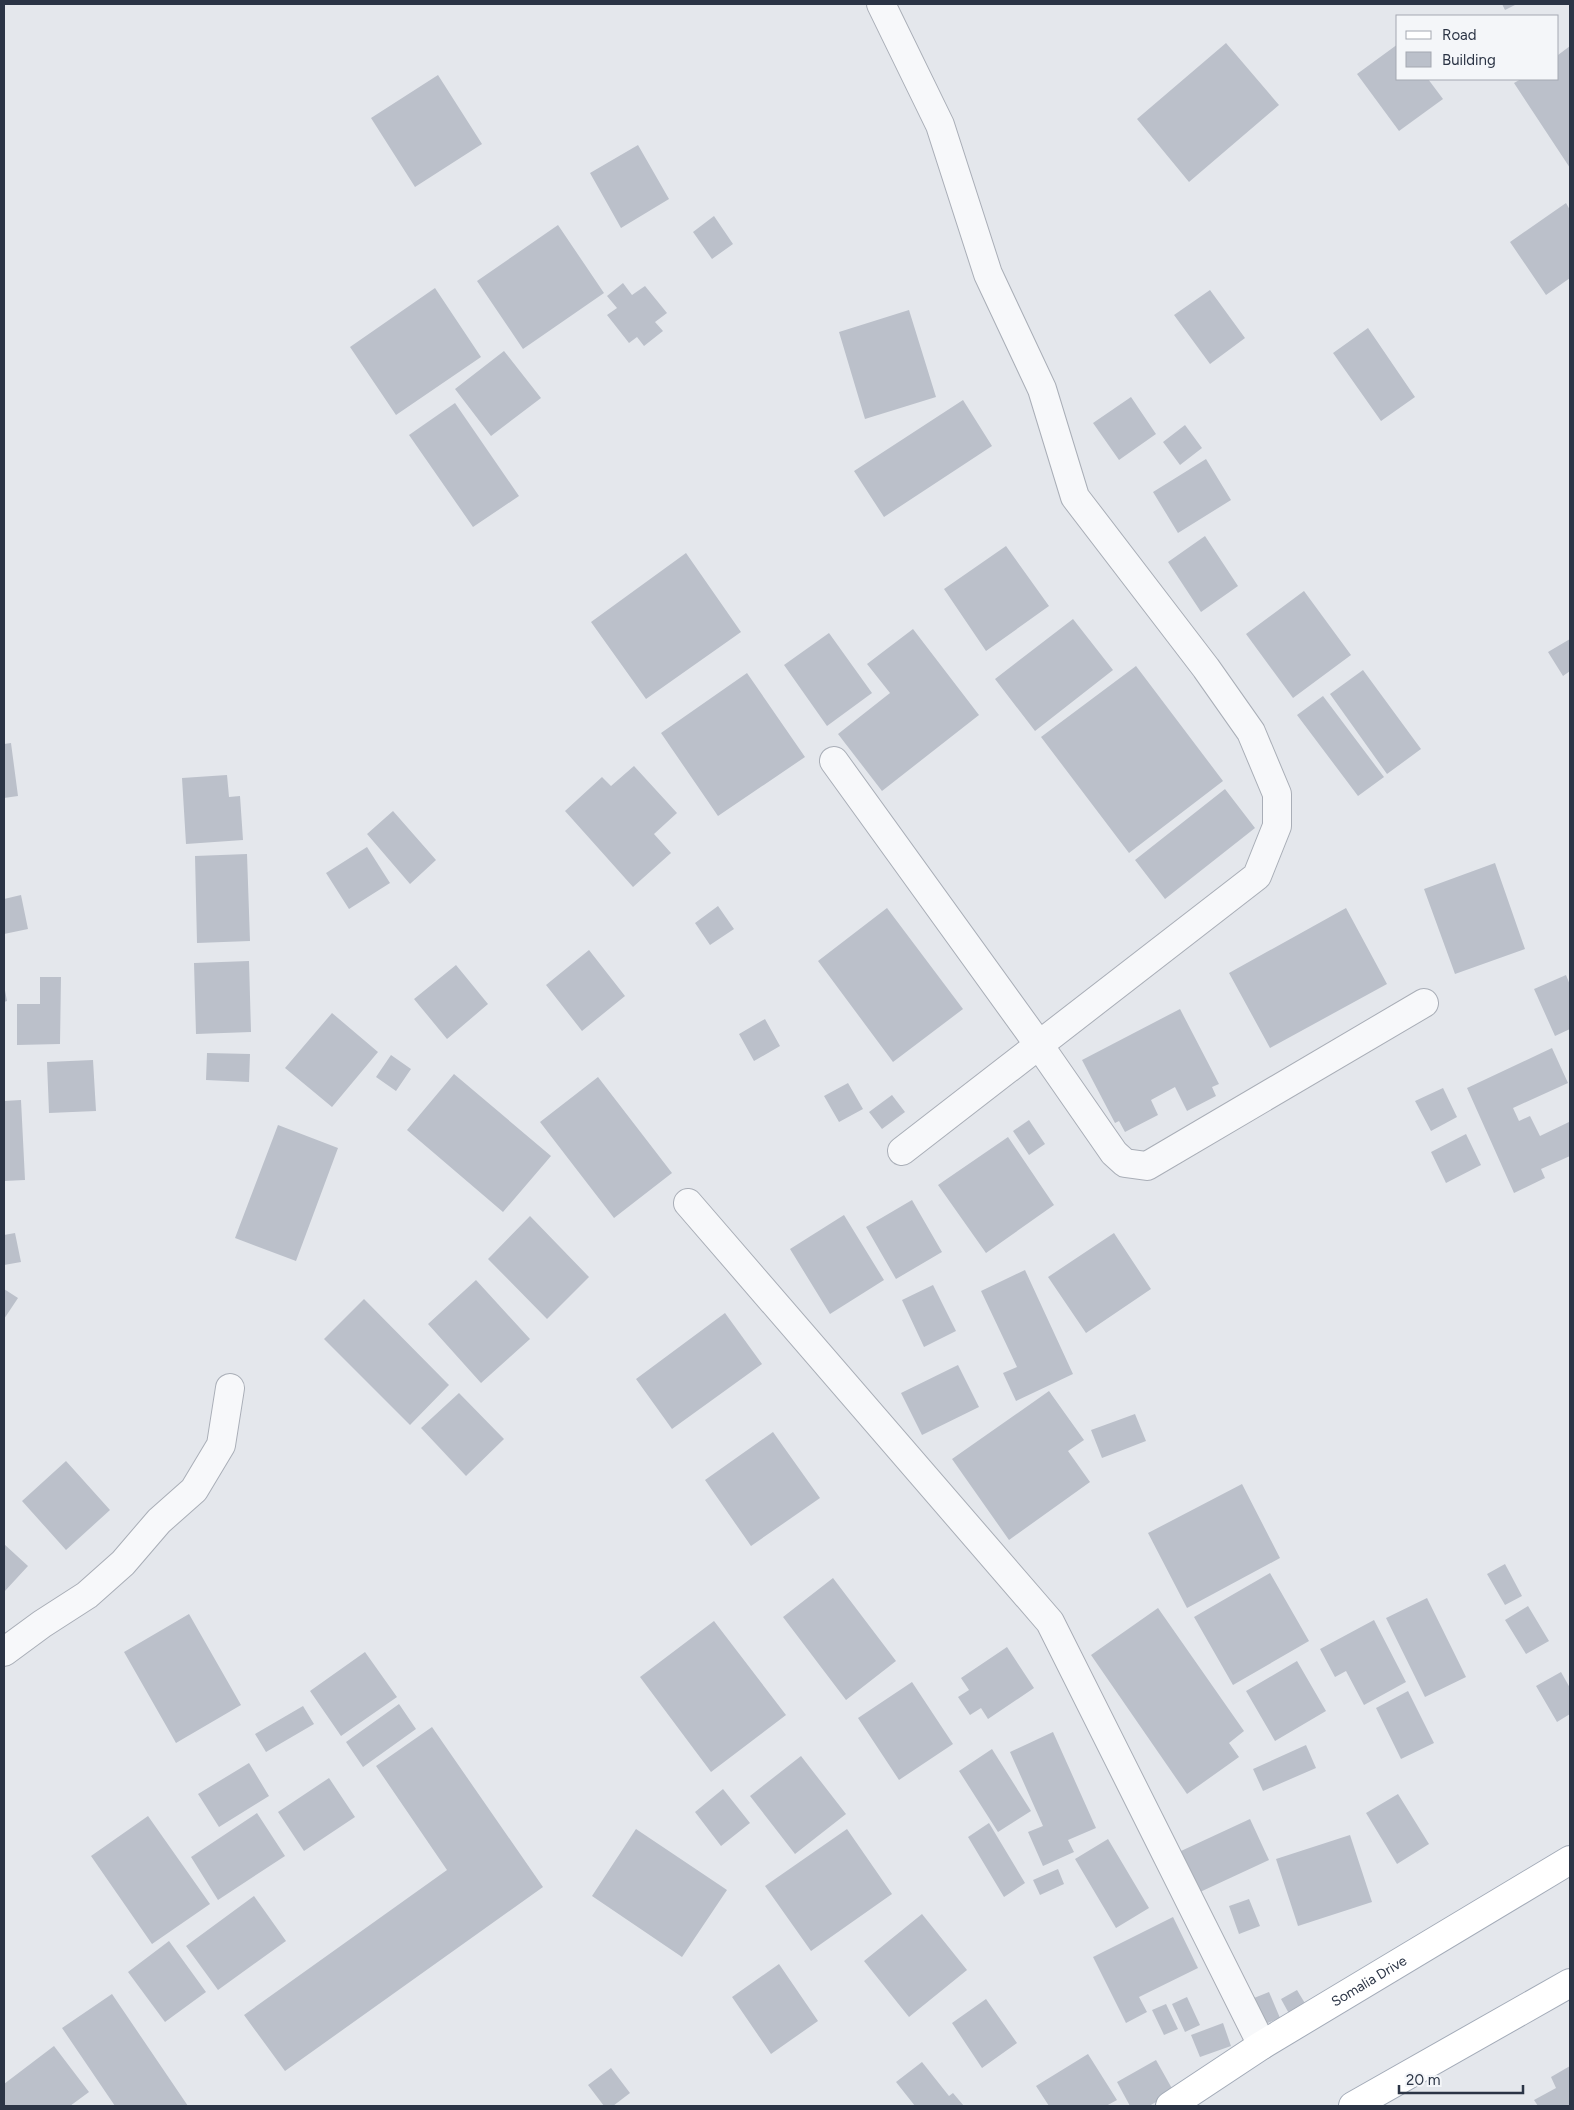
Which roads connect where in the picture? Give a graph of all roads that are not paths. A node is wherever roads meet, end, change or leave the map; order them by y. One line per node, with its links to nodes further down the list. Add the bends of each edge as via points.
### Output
1 (881, 4): 4 (street, via 940,125 988,274 1042,389 1075,497 1251,732 1277,794 1277,826 1257,876)
2 (834, 761): 4 (street)
3 (1424, 1003): 4 (street, via 1147,1166 1125,1163 1114,1153)
4 (1039, 1045): 5 (street)
5 (902, 1151)
6 (688, 1203): 11 (street, via 1050,1622)
7 (230, 1388): 8 (street, via 221,1445 194,1490 87,1595)
8 (4, 1652)
9 (1570, 1860): 11 (main road, Somalia Drive)
10 (1570, 1983): 13 (main road)
11 (1262, 2045): 12 (main road, Somalia Drive)
12 (1170, 2106)
13 (1352, 2106)

